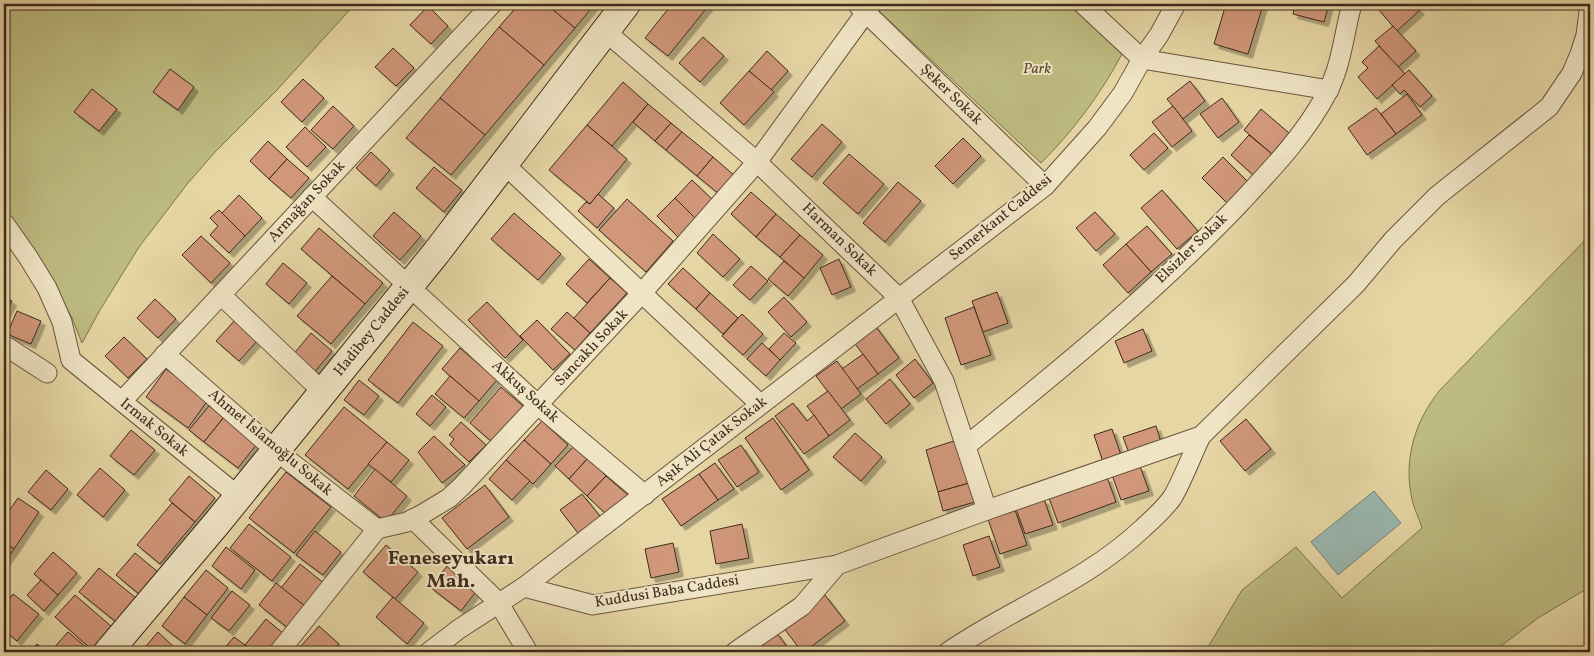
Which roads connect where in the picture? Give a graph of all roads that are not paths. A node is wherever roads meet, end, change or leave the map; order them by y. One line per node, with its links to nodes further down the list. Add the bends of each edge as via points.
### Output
1 (492, 4): 14 (street, Armağan Sokak)
2 (626, 4): 8 (main road, Hadibey Caddesi)
3 (1083, 4): 9 (street)
4 (1176, 4): 9 (street, Semerkant Caddesi)
5 (1352, 4): 10 (street, Elsizler Sokak, via 1340,59)
6 (1590, 4): 27 (street, via 1580,54 1572,73 1549,107 1437,196 1393,240 1356,284)
7 (865, 7): 11 (street, Sancaklı Sokak); 13 (street, Şeker Sokak)
8 (605, 30): 11 (street, Harman Sokak); 12 (main road, Hadibey Caddesi)
9 (1142, 60): 10 (street); 13 (street, Semerkant Caddesi, via 1097,128)
10 (1329, 90): 28 (street, Elsizler Sokak, via 1288,150 1205,239 1086,347)
11 (757, 162): 17 (street, Sancaklı Sokak); 19 (street, Harman Sokak)
12 (504, 164): 16 (main road, Hadibey Caddesi); 17 (street)
13 (1045, 186): 19 (street, Semerkant Caddesi)
14 (312, 197): 16 (street, Akkuş Sokak); 18 (street, Armağan Sokak)
15 (4, 223): 24 (street, Irmak Sokak, via 47,288 62,322 71,360)
16 (409, 287): 23 (main road, Hadibey Caddesi); 26 (street, Akkuş Sokak)
17 (642, 294): 25 (street); 26 (street, Sancaklı Sokak)
18 (221, 295): 21 (street, Armağan Sokak); 23 (street)
19 (899, 298): 25 (street, Aşık Ali Çatak Sokak); 28 (street, Harman Sokak, via 944,381)
20 (4, 345): 22 (street)
21 (165, 354): 24 (street, Armağan Sokak); 29 (street, Ahmet İslamoğlu Sokak)
22 (47, 373)
23 (323, 392): 29 (main road, Hadibey Caddesi)
24 (122, 401): 31 (street, Irmak Sokak)
25 (760, 404): 30 (street, Aşık Ali Çatak Sokak)
26 (538, 405): 30 (street, Akkuş Sokak); 33 (street, Sancaklı Sokak, via 461,487)
27 (1201, 436): 32 (street, Kuddusi Baba Caddesi); 43 (street, via 1172,498 1135,535 1072,581 995,622)
28 (966, 446): 32 (street, Harman Sokak)
29 (275, 450): 31 (main road, Hadibey Caddesi); 34 (street, Ahmet İslamoğlu Sokak)
30 (645, 494): 36 (street, Aşık Ali Çatak Sokak)
31 (238, 496): 38 (main road, Hadibey Caddesi)
32 (987, 510): 35 (street, Kuddusi Baba Caddesi)
33 (413, 519): 34 (street, Sancaklı Sokak); 37 (street)
34 (377, 529): 39 (street)
35 (837, 565): 36 (street, Kuddusi Baba Caddesi, via 594,605); 42 (street, via 802,606)
36 (524, 587): 37 (street)
37 (498, 602): 40 (street); 41 (street)
38 (108, 652)
39 (278, 652)
40 (429, 652)
41 (528, 652)
42 (736, 652)
43 (948, 652)

